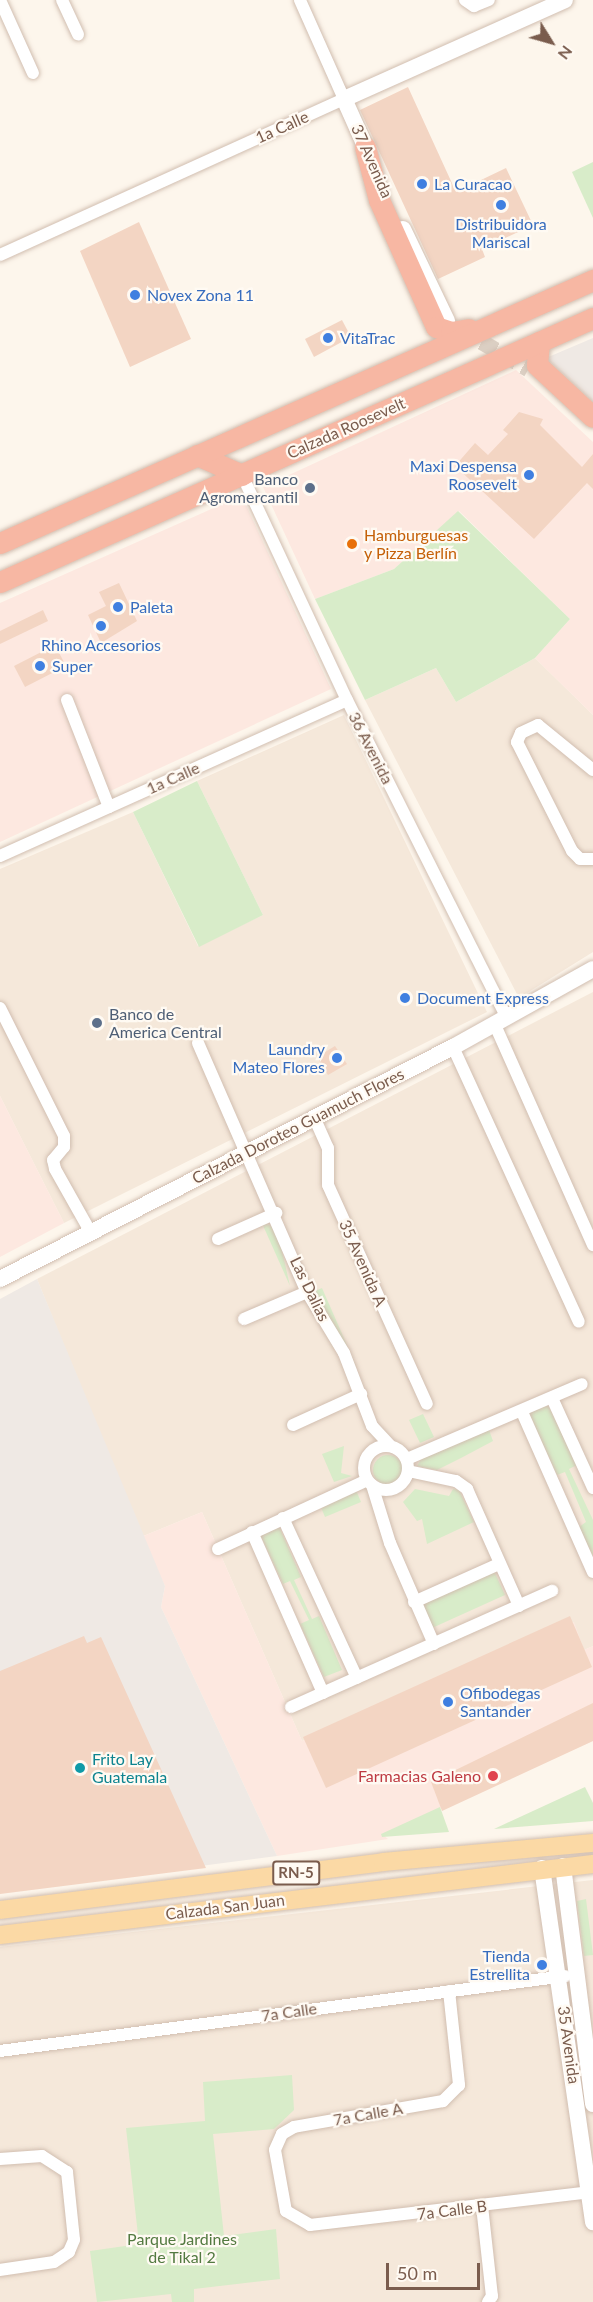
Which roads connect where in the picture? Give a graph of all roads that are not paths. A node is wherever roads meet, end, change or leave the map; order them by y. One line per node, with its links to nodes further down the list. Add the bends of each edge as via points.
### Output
1 (0, 0): 8 (street)
2 (62, 0): 7 (street)
3 (300, 0): 9 (street, 37 Avenida)
4 (465, 0): 5 (street, via 474,6)
5 (489, 0)
6 (557, 2): 9 (street, 1a Calle)
7 (78, 35)
8 (33, 73)
9 (344, 99): 10 (street, 37 Avenida); 11 (street, 1a Calle)
10 (365, 147): 14 (street, 37 Avenida); 15 (highway, via 379,200 436,327 451,332)
11 (0, 255)
12 (593, 280): 15 (highway)
13 (593, 318): 16 (highway, Calzada Roosevelt)
14 (447, 321)
15 (487, 326): 20 (highway)
16 (539, 342): 18 (highway, via 537,365); 21 (highway, Calzada Roosevelt)
17 (528, 369): 19 (street)
18 (593, 417)
19 (593, 427)
20 (197, 455): 21 (highway); 22 (highway)
21 (242, 475): 23 (highway, Calzada Roosevelt); 25 (street, 36 Avenida)
22 (0, 543)
23 (0, 582)
24 (67, 700): 27 (street)
25 (347, 700): 27 (street, 1a Calle); 32 (street, 36 Avenida)
26 (593, 770): 29 (street, via 538,725 520,733 517,742 572,851 580,859)
27 (109, 807): 28 (street, 1a Calle)
28 (0, 856)
29 (593, 859)
30 (593, 969): 32 (street, Calzada Doroteo Guamuch Flores)
31 (0, 1008): 38 (street, via 64,1136 64,1147 53,1161 55,1169)
32 (501, 1021): 34 (street, Calzada Doroteo Guamuch Flores); 40 (street, 36 Avenida)
33 (198, 1043): 36 (street, Las Dalias)
34 (453, 1047): 35 (street, Calzada Doroteo Guamuch Flores); 44 (street)
35 (314, 1118): 36 (street, Calzada Doroteo Guamuch Flores); 48 (street, 35 Avenida A, via 328,1148 328,1185)
36 (247, 1152): 37 (street, Las Dalias); 38 (street, Calzada Doroteo Guamuch Flores)
37 (276, 1213): 39 (street); 42 (street, Las Dalias)
38 (91, 1233): 41 (street, Calzada Doroteo Guamuch Flores)
39 (218, 1239)
40 (593, 1245)
41 (0, 1279)
42 (307, 1292): 43 (street); 46 (street, Las Dalias)
43 (244, 1318)
44 (579, 1322)
45 (582, 1384): 47 (street)
46 (362, 1394): 50 (street); 51 (street, Las Dalias)
47 (552, 1398): 49 (street); 56 (street)
48 (427, 1404)
49 (522, 1412): 54 (street); 61 (street)
50 (293, 1425)
51 (372, 1426): 52 (street, Las Dalias); 53 (street, Las Dalias)
52 (390, 1445): 53 (street, via 376,1447); 54 (street)
53 (366, 1457): 55 (street)
54 (407, 1465): 55 (street, via 402,1483 391,1490); 60 (street, via 456,1481 467,1489)
55 (369, 1483): 57 (street); 63 (street)
56 (593, 1488)
57 (283, 1518): 58 (street); 66 (street)
58 (252, 1532): 59 (street); 67 (street)
59 (218, 1549)
60 (499, 1563): 63 (street); 64 (street)
61 (593, 1572)
62 (552, 1591): 64 (street)
63 (414, 1602): 65 (street)
64 (519, 1606): 65 (street)
65 (434, 1644): 66 (street)
66 (357, 1678): 67 (street)
67 (323, 1693): 68 (street)
68 (291, 1707)
69 (593, 1843): 73 (main road, Calzada San Juan / RN-5, via 383,1863)
70 (593, 1864): 71 (main road, Calzada San Juan / RN-5)
71 (563, 1866): 72 (main road, Calzada San Juan / RN-5); 75 (street, 35 Avenida)
72 (542, 1868): 74 (main road, Calzada San Juan / RN-5); 76 (street, 35 Avenida)
73 (0, 1910)
74 (0, 1935)
75 (578, 1974): 76 (street, 7a Calle); 79 (street, 35 Avenida)
76 (559, 1976): 77 (street, 7a Calle); 81 (street, 35 Avenida)
77 (449, 1991): 78 (street, 7a Calle); 84 (street, 7a Calle A, via 459,2085 442,2101 294,2127 282,2134 277,2160 286,2211)
78 (0, 2051)
79 (593, 2103)
80 (0, 2159): 85 (street, via 42,2156 56,2160 67,2172 74,2240 69,2252 54,2262)
81 (591, 2192): 82 (street, 7a Calle B); 83 (street, 35 Avenida)
82 (482, 2206): 84 (street, 7a Calle B); 86 (street, via 492,2296)
83 (593, 2222)
84 (310, 2225)
85 (0, 2270)
86 (488, 2302)

